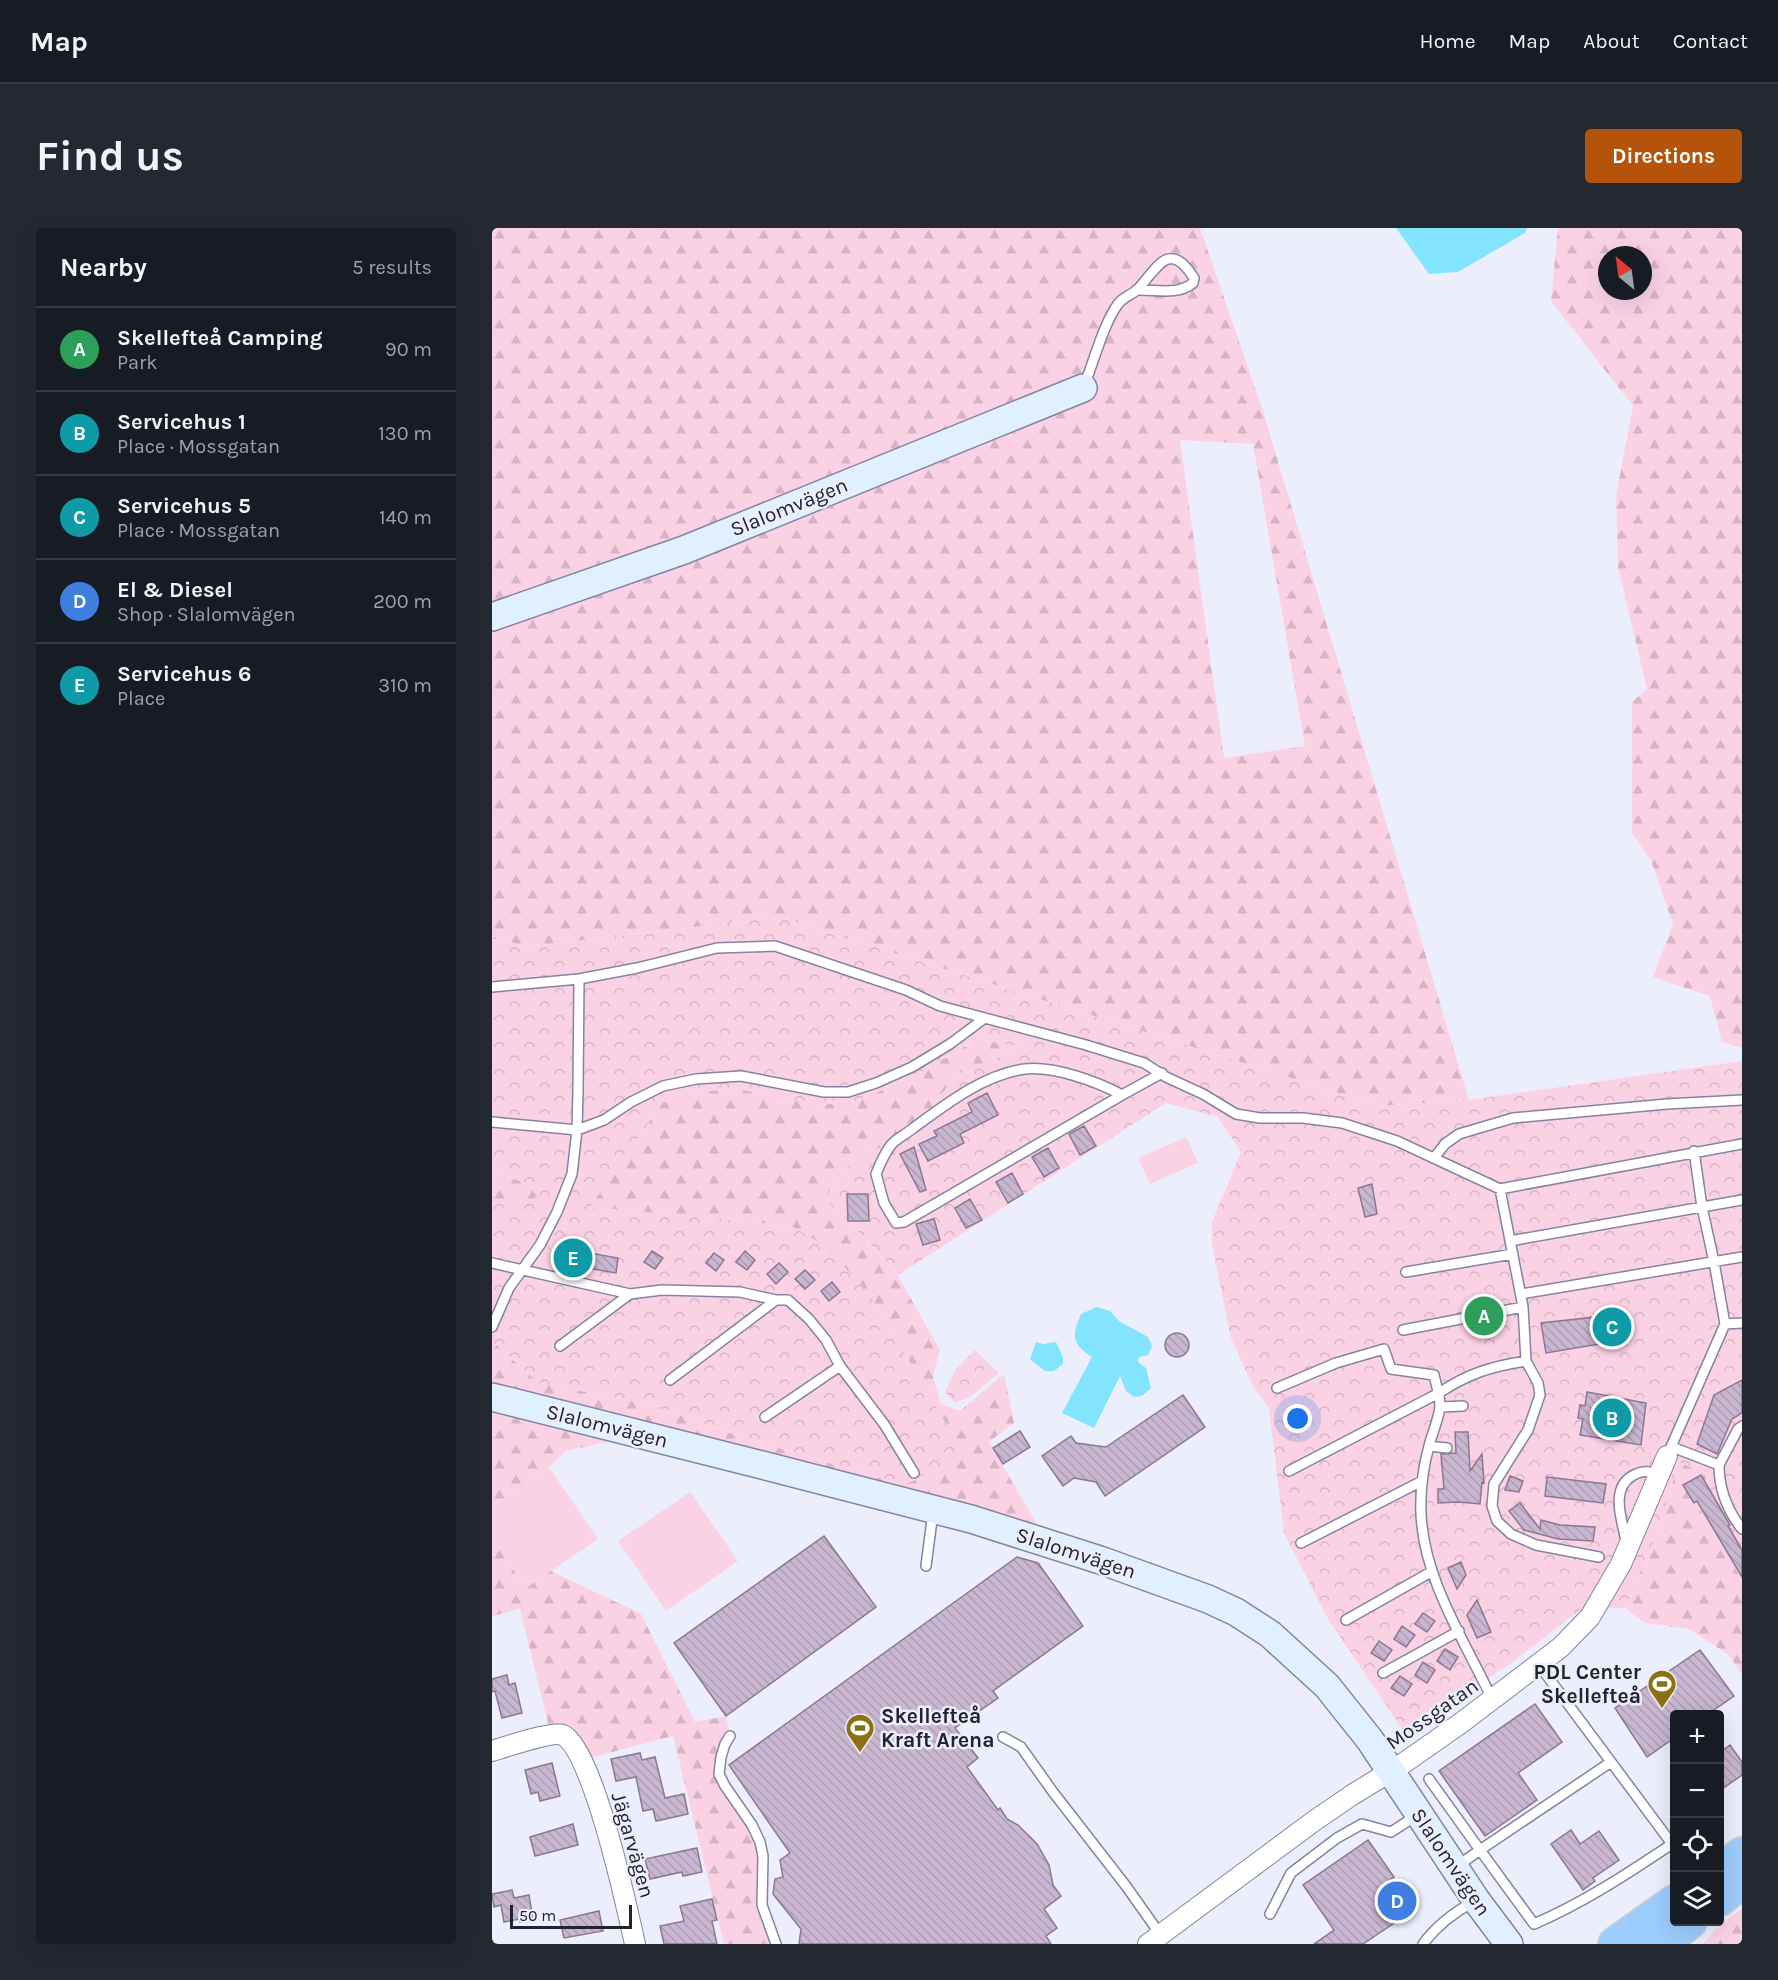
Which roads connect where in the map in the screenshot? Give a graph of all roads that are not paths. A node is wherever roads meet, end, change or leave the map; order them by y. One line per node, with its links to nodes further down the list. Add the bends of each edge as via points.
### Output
1 (1136, 290): 1 (lane, via 1168,258 1177,258 1194,278 1188,287 1178,290); 2 (lane, via 1119,301)
2 (1083, 388): 3 (street, Slalomvägen, via 684,550)
3 (492, 617)
4 (579, 979): 5 (lane); 6 (lane, via 717,948 775,946 906,990 940,1006); 11 (lane)
5 (492, 987)
6 (985, 1018): 7 (lane, via 1113,1053); 11 (lane, via 912,1067 848,1092 824,1092 741,1076 696,1079 663,1086 604,1120)
7 (1162, 1073): 8 (lane); 14 (lane, via 1236,1114 1342,1123)
8 (1122, 1095): 8 (lane, via 1065,1073 1027,1069 991,1080 949,1103 892,1144 876,1174 884,1203 896,1223 904,1222)
9 (1742, 1100): 14 (lane, via 1513,1118 1459,1134)
10 (492, 1122): 11 (lane)
11 (577, 1130): 23 (lane, via 572,1174 557,1212)
12 (1742, 1144): 13 (lane)
13 (1694, 1152): 15 (lane); 17 (lane)
14 (1434, 1158): 15 (lane)
15 (1500, 1189): 18 (lane)
16 (1742, 1200): 17 (lane)
17 (1702, 1207): 18 (lane); 21 (lane)
18 (1510, 1241): 19 (lane)
19 (1513, 1254): 24 (lane); 26 (lane)
20 (1742, 1257): 21 (lane)
21 (1714, 1262): 26 (lane); 30 (lane)
22 (492, 1263): 23 (lane)
23 (524, 1270): 25 (lane); 31 (lane, via 509,1288)
24 (1406, 1272)
25 (630, 1294): 27 (lane, via 662,1290 740,1292); 33 (lane)
26 (1521, 1294): 28 (lane)
27 (776, 1300): 35 (lane, via 788,1300 809,1319); 36 (lane)
28 (1523, 1307): 32 (lane); 34 (lane)
29 (1742, 1323): 30 (lane)
30 (1725, 1324): 46 (lane)
31 (492, 1327)
32 (1403, 1330)
33 (560, 1346)
34 (1526, 1361): 38 (lane, via 1491,1367); 56 (lane, via 1540,1395 1528,1430 1494,1484 1492,1506 1497,1521 1511,1534 1536,1545)
35 (840, 1366): 42 (lane); 49 (lane, via 884,1424)
36 (670, 1380)
37 (1277, 1388): 38 (lane, via 1336,1363 1384,1349 1391,1369 1434,1375)
38 (1438, 1393): 41 (lane); 48 (lane)
39 (492, 1397): 52 (street, Slalomvägen)
40 (1463, 1406): 41 (lane)
41 (1440, 1407): 44 (lane)
42 (765, 1417)
43 (1742, 1426): 47 (lane)
44 (1429, 1446): 45 (lane); 51 (lane)
45 (1448, 1448)
46 (1669, 1451): 47 (lane); 50 (street, Mossgatan)
47 (1719, 1465): 53 (lane, via 1719,1481 1727,1504)
48 (1289, 1471)
49 (914, 1473)
50 (1659, 1474): 55 (street, Mossgatan); 55 (lane, via 1639,1472 1620,1490)
51 (1422, 1481): 54 (lane); 58 (lane, via 1421,1515)
52 (933, 1509): 57 (lane); 68 (street, Slalomvägen, via 1100,1560 1236,1612 1270,1634 1327,1686)
53 (1742, 1528)
54 (1301, 1543)
55 (1628, 1550): 61 (street, Mossgatan, via 1590,1617)
56 (1599, 1557)
57 (926, 1566)
58 (1431, 1572): 59 (lane); 60 (lane)
59 (1346, 1620)
60 (1459, 1630): 62 (lane); 63 (lane)
61 (1539, 1665): 63 (street, Mossgatan); 67 (lane)
62 (1383, 1673)
63 (1493, 1701): 68 (street, Mossgatan)
64 (730, 1736): 85 (lane, via 719,1774 760,1842 762,1905)
65 (1003, 1737): 83 (lane, via 1022,1748 1126,1886)
66 (492, 1751): 84 (street, Jägarvägen, via 551,1735 561,1734 571,1742 582,1760 612,1845)
67 (1611, 1762): 71 (lane); 73 (lane)
68 (1391, 1772): 70 (street, Slalomvägen); 83 (street, Mossgatan, via 1314,1821)
69 (1429, 1779): 73 (lane)
70 (1419, 1814): 76 (street, Slalomvägen); 81 (lane, via 1391,1832 1362,1824 1337,1838 1291,1873)
71 (1670, 1839)
72 (1670, 1845): 73 (lane, via 1629,1874 1534,1924)
73 (1480, 1850): 76 (lane)
74 (1742, 1854): 75 (highway)
75 (1724, 1867)
76 (1455, 1868): 79 (street, Slalomvägen)
77 (1742, 1881): 78 (highway)
78 (1724, 1895)
79 (1476, 1900): 86 (lane, via 1453,1913); 87 (street, Slalomvägen)
80 (1670, 1905): 88 (highway)
81 (1270, 1914)
82 (1685, 1926): 89 (highway)
83 (1154, 1939)
84 (635, 1944)
85 (776, 1944)
86 (1423, 1944)
87 (1509, 1944)
88 (1615, 1944)
89 (1661, 1944)

